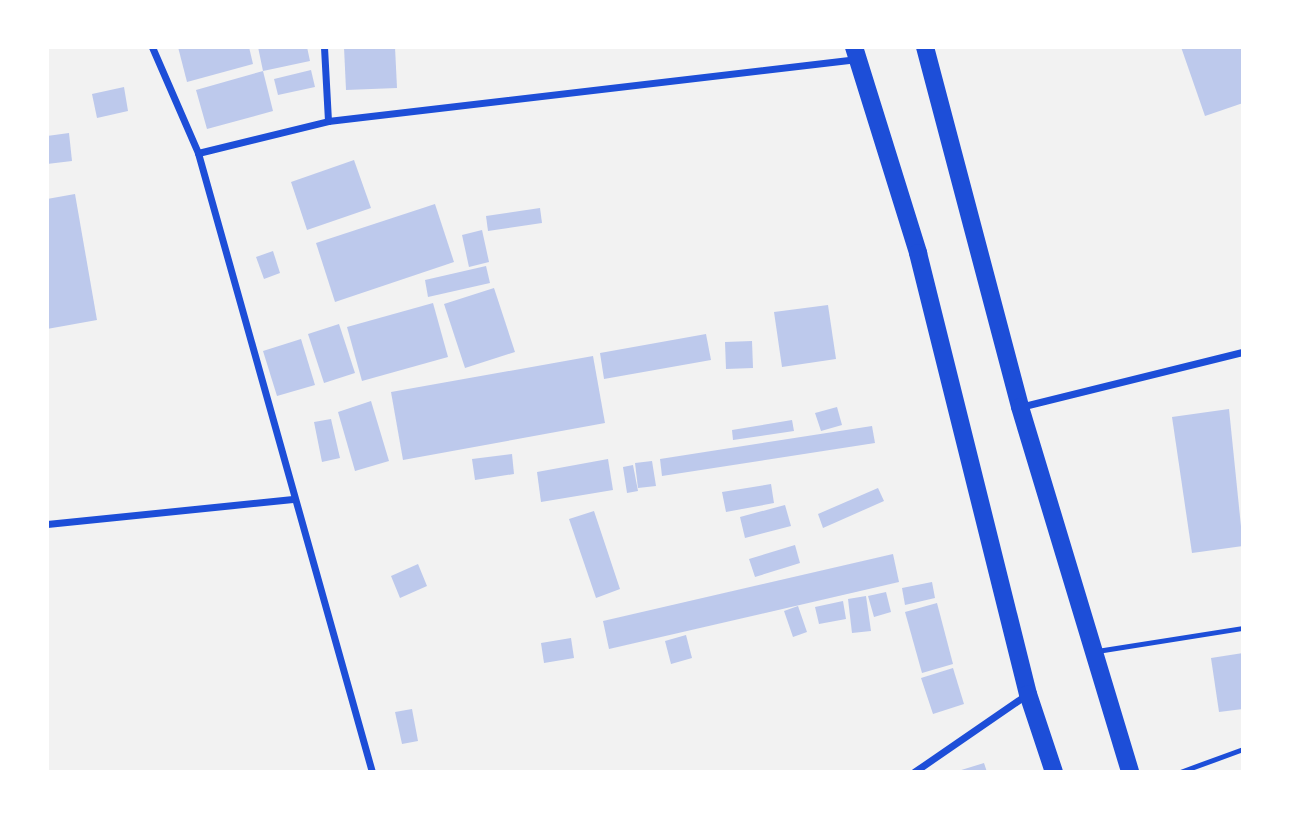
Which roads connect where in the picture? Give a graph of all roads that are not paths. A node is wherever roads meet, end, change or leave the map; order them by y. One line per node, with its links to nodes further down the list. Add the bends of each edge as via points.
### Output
1 (152, 47): 6 (street)
2 (324, 47): 5 (street)
3 (925, 47): 8 (main road)
4 (856, 53): 5 (street); 13 (main road, via 918,253)
5 (328, 121): 6 (street)
6 (198, 153): 9 (street)
7 (1243, 352): 8 (street)
8 (1020, 407): 12 (main road)
9 (293, 499): 10 (street); 15 (street)
10 (47, 524)
11 (1243, 628): 12 (lane)
12 (1093, 652): 18 (main road)
13 (1028, 694): 16 (street); 17 (main road)
14 (1243, 749): 19 (lane)
15 (372, 772)
16 (914, 772)
17 (1054, 772)
18 (1130, 772)
19 (1180, 772)

